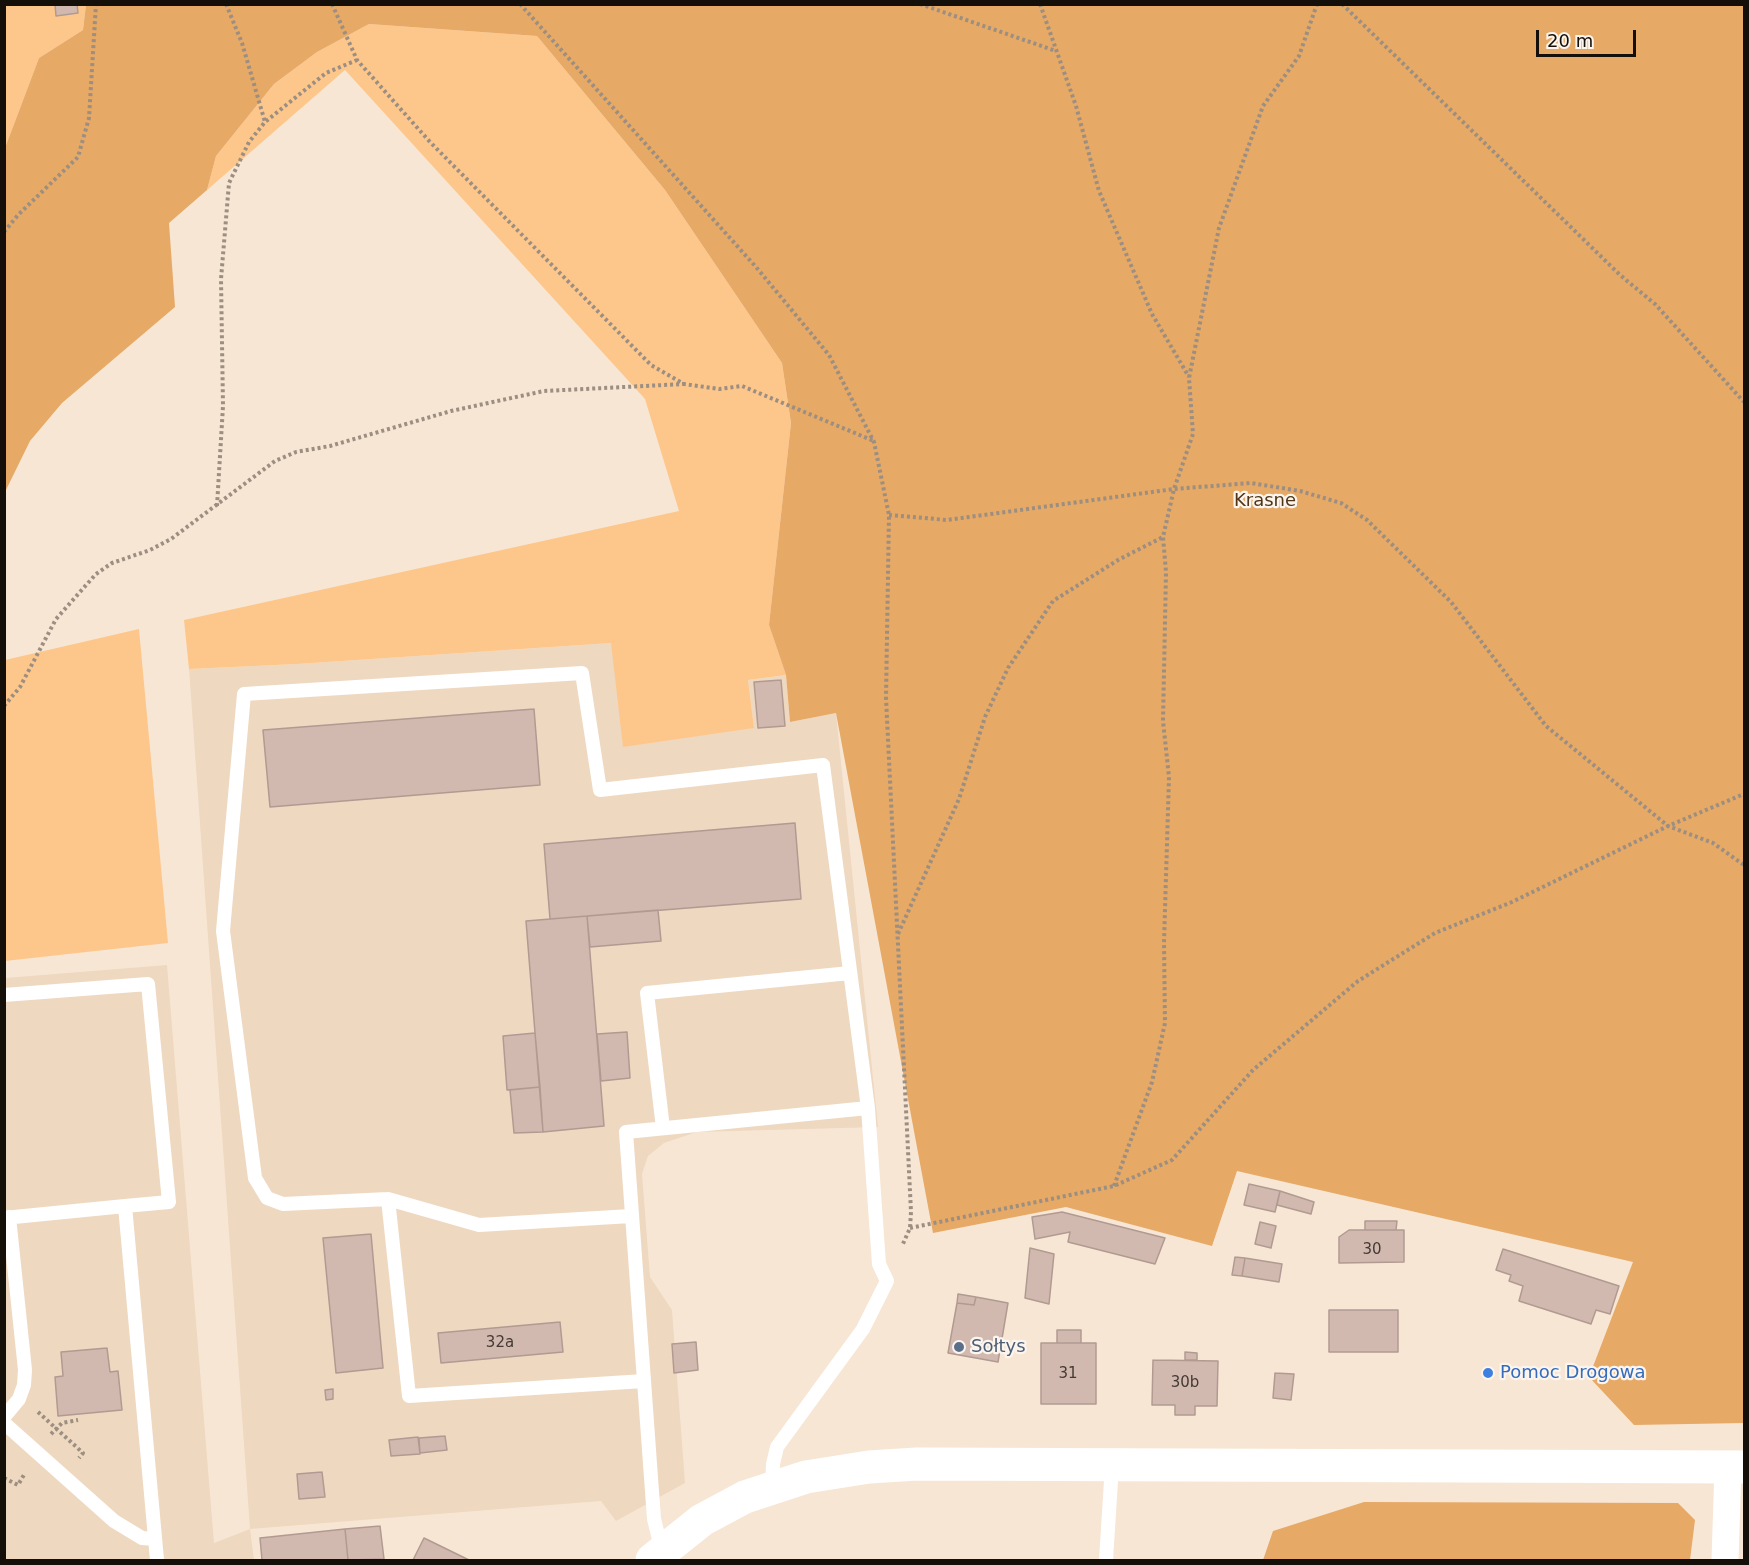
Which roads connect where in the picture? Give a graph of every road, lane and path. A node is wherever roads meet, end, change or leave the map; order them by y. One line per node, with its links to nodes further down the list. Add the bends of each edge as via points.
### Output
1 (96, 4): 12 (path, via 89,118 78,157)
2 (226, 4): 11 (path)
3 (332, 4): 10 (path)
4 (520, 4): 16 (path, via 756,267 829,355)
5 (920, 4): 9 (path)
6 (1040, 4): 9 (path)
7 (1317, 4): 13 (path, via 1299,56 1263,106 1219,228)
8 (1342, 4): 15 (path, via 1620,275 1656,304)
9 (1057, 51): 13 (path, via 1099,191 1152,314)
10 (357, 60): 11 (path, via 326,74); 14 (path, via 430,142 632,349 666,376)
11 (265, 122): 18 (path, via 249,142 229,183 221,279 223,406)
12 (4, 232)
13 (1189, 378): 17 (path, via 1193,434)
14 (684, 384): 16 (path, via 720,389 742,386); 18 (path, via 544,391 451,411 275,460)
15 (1744, 402)
16 (874, 442): 19 (path)
17 (1174, 489): 19 (path, via 947,520); 20 (path); 23 (path, via 1251,483 1341,503 1367,520 1451,602 1546,726)
18 (217, 506): 21 (path, via 171,539 112,563 96,574 56,619 20,687)
19 (889, 514): 25 (path, via 886,698)
20 (1163, 537): 25 (path, via 1053,601 1008,668 985,717 959,799); 30 (path, via 1163,721 1169,777 1165,1023 1152,1082)
21 (4, 706)
22 (1744, 794): 23 (path)
23 (1668, 826): 24 (path, via 1713,843); 30 (path, via 1512,902 1435,933 1359,981 1253,1070 1172,1160)
24 (1744, 865)
25 (898, 934): 33 (path)
26 (850, 973): 28 (lane); 29 (lane, via 647,993); 31 (lane, via 823,765 600,790 582,673 244,694 223,931 255,1178 267,1198 283,1204)
27 (4, 994): 32 (lane, via 148,984 168,1202)
28 (868, 1108): 29 (lane); 49 (lane, via 879,1264 887,1281 862,1329 777,1448)
29 (663, 1128): 34 (lane, via 626,1132)
30 (1114, 1186): 36 (path)
31 (388, 1199): 34 (lane, via 479,1225); 37 (lane, via 409,1396)
32 (125, 1206): 35 (lane); 50 (lane)
33 (911, 1212)
34 (631, 1216): 37 (lane)
35 (7, 1218): 38 (lane, via 22,1334)
36 (910, 1228)
37 (644, 1381): 51 (lane)
38 (24, 1385): 39 (lane, via 19,1399); 42 (path, via 32,1407)
39 (4, 1417)
40 (78, 1420): 42 (path, via 67,1420)
41 (4, 1424): 47 (lane)
42 (57, 1428): 43 (path); 47 (path, via 83,1453)
43 (50, 1436)
44 (29, 1464): 48 (path, via 18,1485)
45 (1112, 1465): 46 (street); 49 (street, via 869,1467); 53 (lane)
46 (1736, 1467): 54 (street)
47 (63, 1475): 50 (lane, via 129,1531 141,1538)
48 (4, 1478)
49 (772, 1487): 51 (street, via 718,1510)
50 (155, 1539): 52 (lane)
51 (657, 1556)
52 (157, 1560)
53 (1106, 1560)
54 (1725, 1560)

